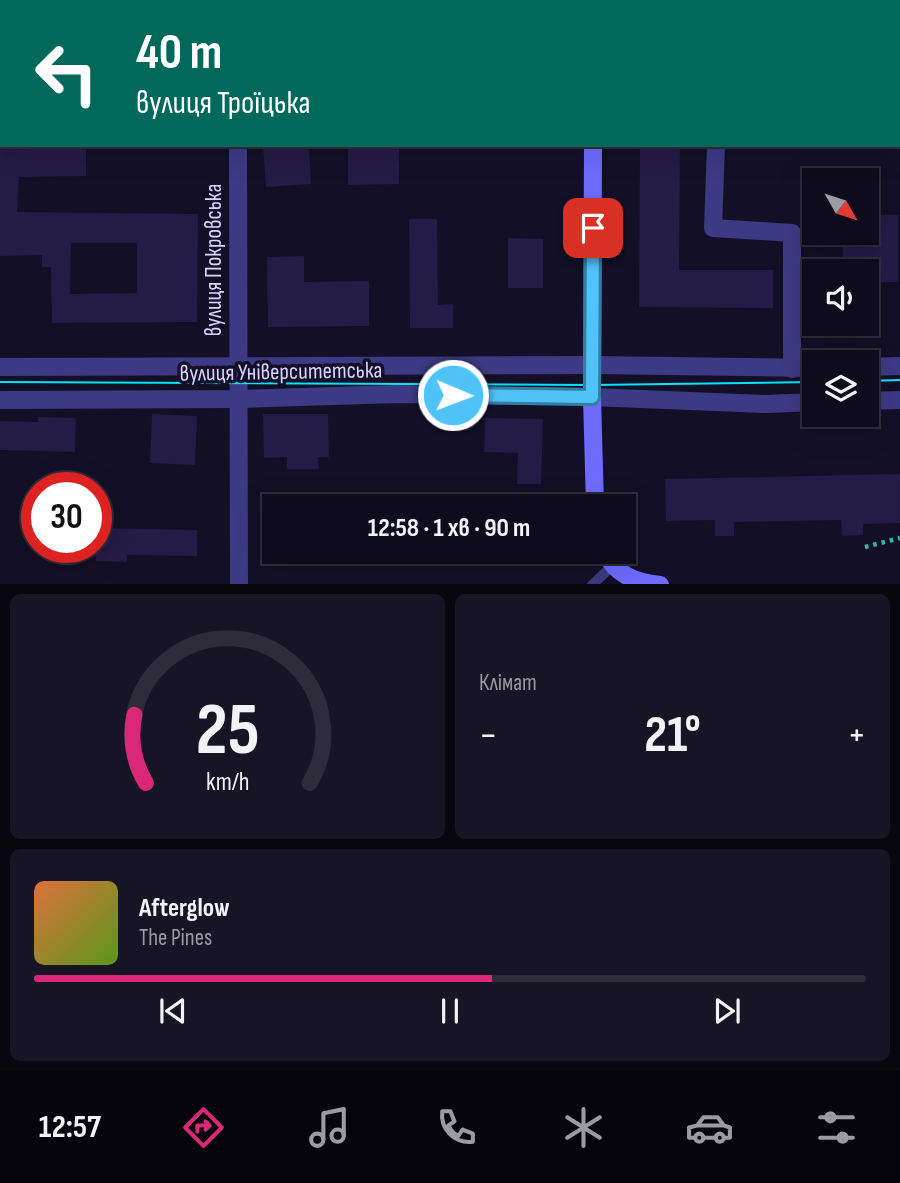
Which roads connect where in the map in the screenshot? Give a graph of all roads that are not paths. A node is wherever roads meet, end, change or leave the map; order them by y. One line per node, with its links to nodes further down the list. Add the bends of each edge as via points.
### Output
1 (239, 147): 7 (street, вулиця Покровська)
2 (593, 147): 4 (main road)
3 (716, 147): 9 (street, via 713,228 792,233)
4 (592, 365): 7 (street, вулиця Університетська); 9 (street, вулиця Університетська); 11 (main road)
5 (900, 366): 8 (street)
6 (0, 367): 7 (street, вулиця Університетська)
7 (238, 367): 12 (street, вулиця Покровська)
8 (879, 367)
9 (792, 369): 10 (street, вулиця Університетська)
10 (802, 369)
11 (592, 397): 12 (street, вулиця Університетська, via 397,394); 16 (street, вулиця Університетська); 17 (main road)
12 (240, 399): 13 (street, вулиця Університетська); 20 (street, вулиця Покровська)
13 (0, 400)
14 (900, 400): 15 (street)
15 (879, 401)
16 (802, 402)
17 (594, 494)
18 (605, 564): 21 (lane)
19 (614, 564): 22 (main road, via 639,583)
20 (239, 584)
21 (592, 584)
22 (660, 584)

